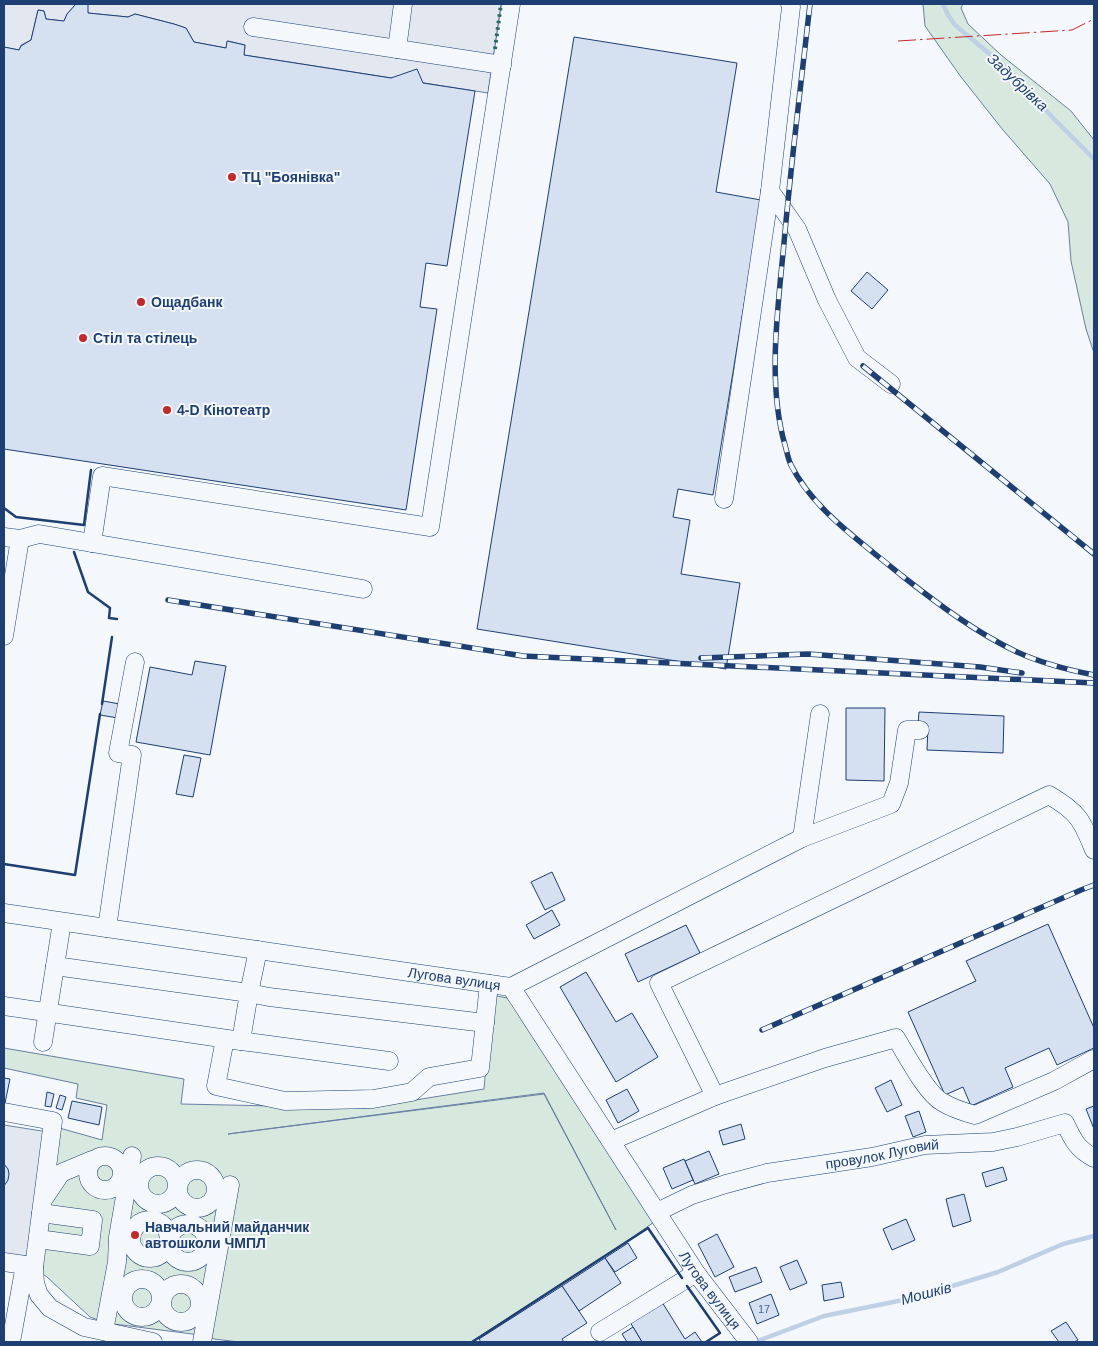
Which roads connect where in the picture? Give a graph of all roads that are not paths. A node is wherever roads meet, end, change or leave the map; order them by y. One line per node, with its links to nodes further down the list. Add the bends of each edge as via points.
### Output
1 (403, 4): 5 (street)
2 (511, 4): 6 (street)
3 (790, 4): 7 (street)
4 (254, 27): 5 (street)
5 (397, 49): 6 (street)
6 (502, 65): 11 (street, via 430,527 102,476)
7 (770, 191): 8 (street, via 797,229 856,358); 9 (street)
8 (891, 384)
9 (724, 499)
10 (12, 538): 11 (street, via 38,534); 13 (street)
11 (92, 543): 12 (street)
12 (363, 589)
13 (4, 636)
14 (135, 662): 21 (street, via 118,753 132,755)
15 (820, 714): 17 (street)
16 (920, 730): 17 (street, via 907,730 899,783 891,804)
17 (802, 838): 25 (street)
18 (1094, 850): 34 (street, via 1076,813 1049,794 658,983)
19 (4, 918): 20 (street, Лугова вулиця)
20 (62, 922): 21 (street, Лугова вулиця); 23 (street)
21 (107, 928): 22 (street, Лугова вулиця)
22 (258, 950): 24 (street, Лугова вулиця); 26 (street)
23 (55, 966): 26 (street); 28 (street)
24 (489, 984): 25 (street, Лугова вулиця); 29 (street)
25 (511, 987): 36 (street, Лугова вулиця)
26 (249, 993): 29 (street); 30 (street)
27 (4, 1006): 28 (street)
28 (48, 1012): 30 (street); 31 (street)
29 (485, 1023): 30 (street, via 480,1068 429,1077 412,1092 373,1099 285,1101 216,1086)
30 (233, 1040): 33 (street)
31 (43, 1042)
32 (1094, 1059): 34 (street, via 1054,1081 975,1115 941,1102 931,1093 896,1038)
33 (389, 1061)
34 (715, 1096): 36 (street)
35 (4, 1112): 42 (street, via 53,1121)
36 (611, 1141): 44 (street, Лугова вулиця)
37 (132, 1156): 43 (street)
38 (1094, 1158): 44 (street, провулок Луговий, via 1074,1142 1065,1123 993,1142 925,1145 872,1157 768,1173 692,1195)
39 (92, 1160): 42 (street, via 61,1173)
40 (139, 1183): 40 (street, via 146,1170 160,1166 173,1173 177,1187 170,1200 156,1204 143,1197); 43 (street)
41 (230, 1185): 58 (street)
42 (42, 1206): 46 (street); 46 (street, via 93,1220 90,1246)
43 (123, 1209): 48 (street)
44 (657, 1212): 50 (street, Лугова вулиця)
45 (131, 1237): 45 (street, via 138,1224 152,1220 165,1227 169,1241 162,1254 148,1258 135,1251); 48 (street)
46 (38, 1239): 49 (street)
47 (4, 1262): 49 (street)
48 (117, 1262): 52 (street)
49 (29, 1266): 53 (street, via 39,1295 50,1308 84,1327); 56 (street)
50 (696, 1273): 54 (street); 55 (street, Лугова вулиця)
51 (123, 1296): 51 (street, via 130,1283 145,1279 158,1286 162,1301 158,1310 145,1318 127,1310); 52 (street)
52 (108, 1312): 53 (street)
53 (104, 1331): 57 (street)
54 (600, 1332)
55 (745, 1337)
56 (11, 1342)
57 (154, 1342)
58 (202, 1342)

